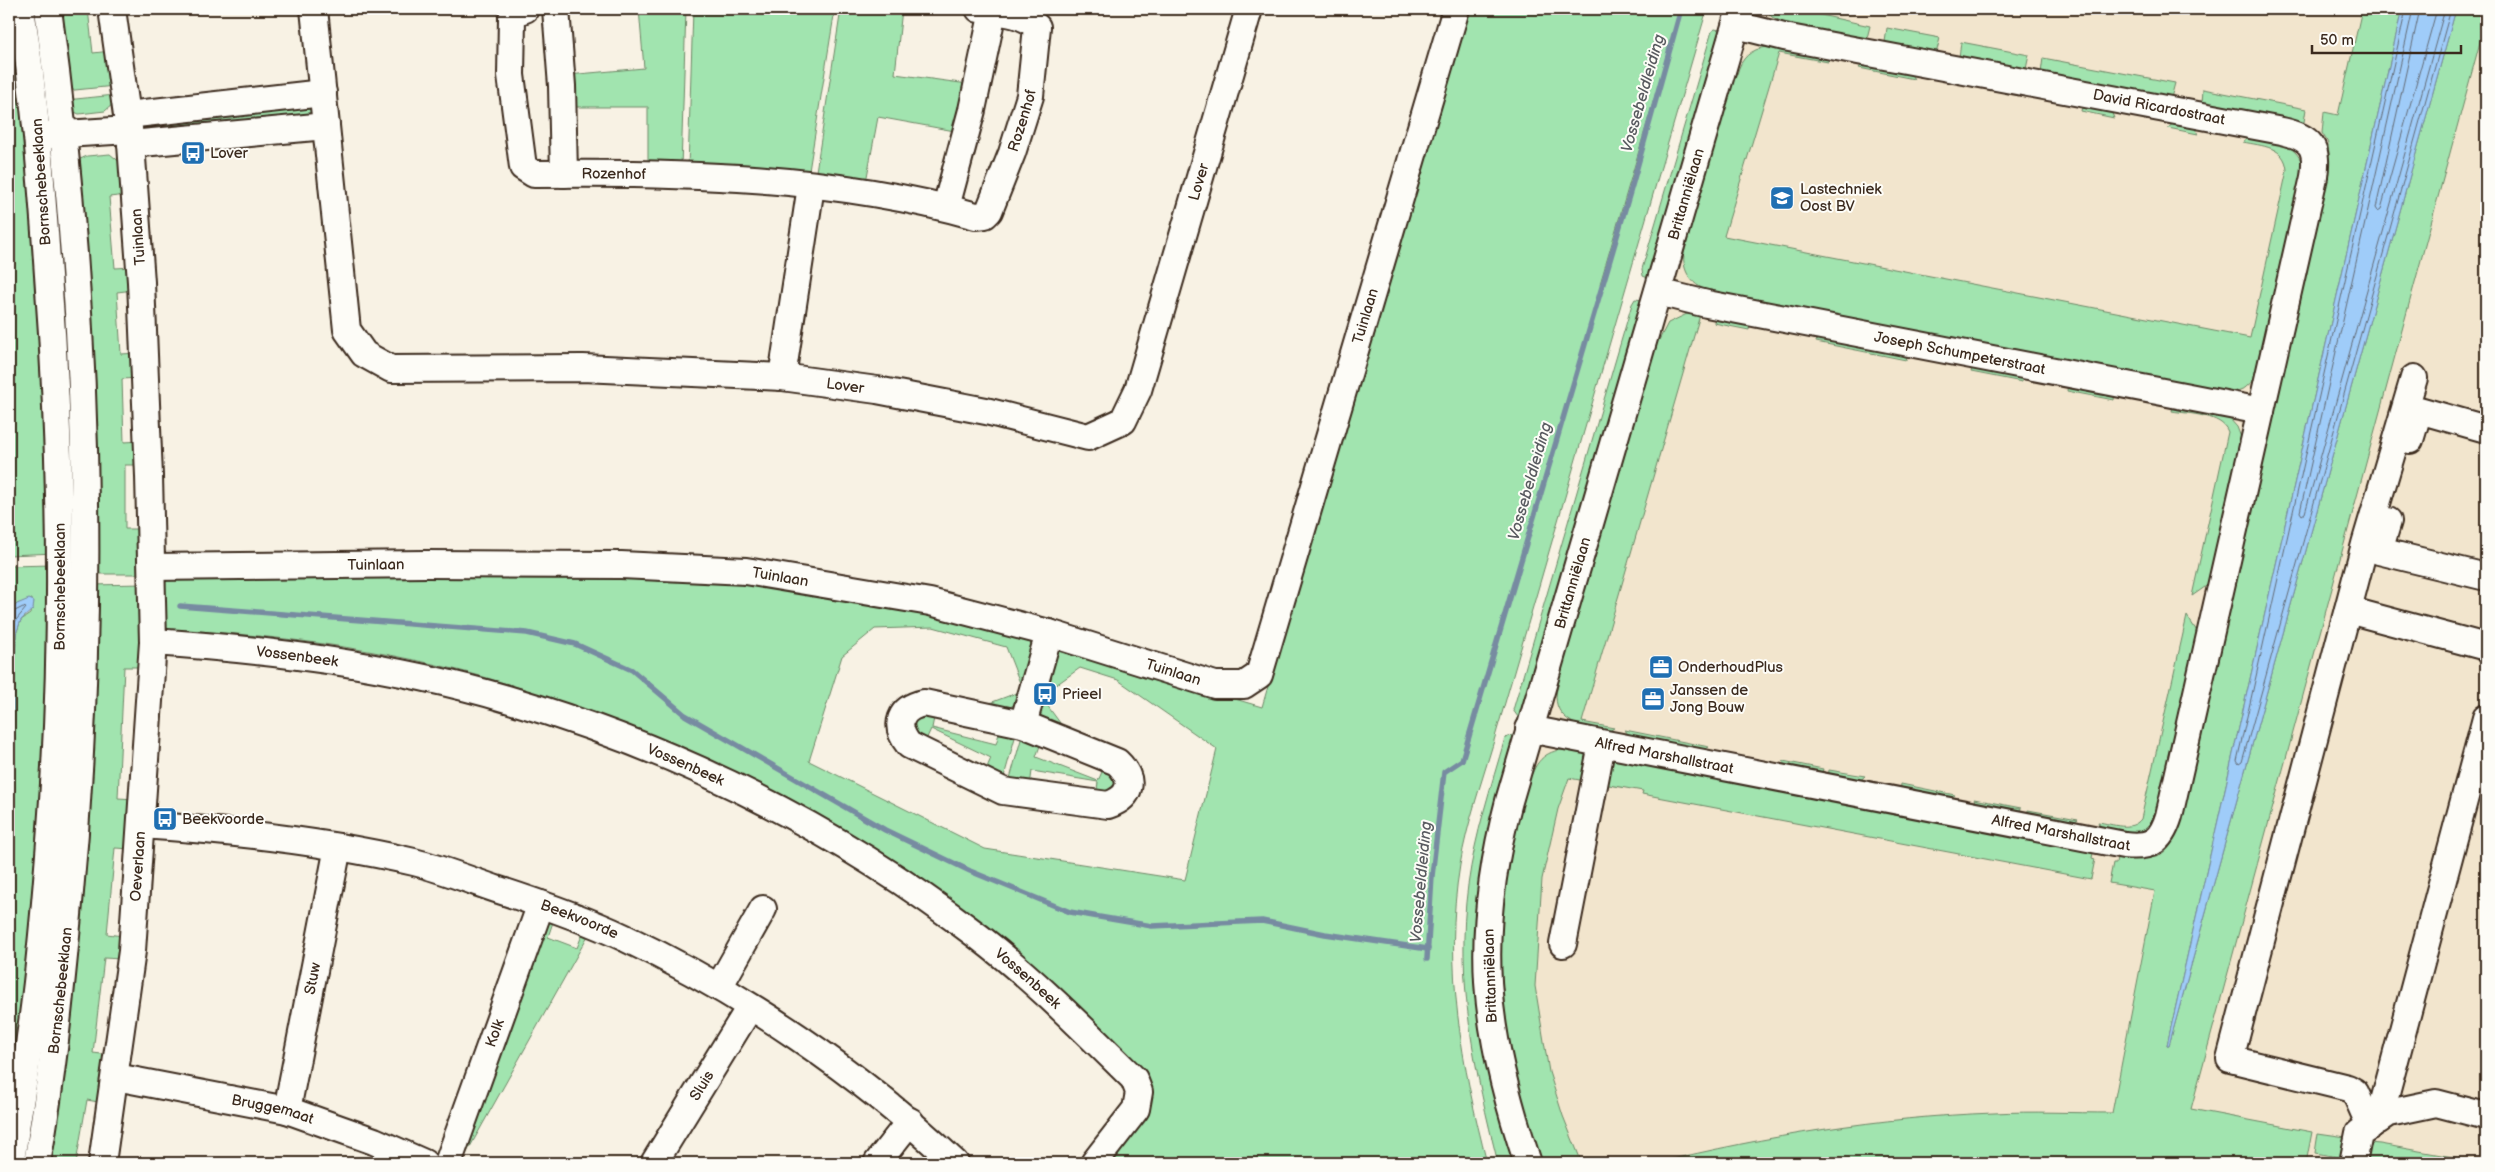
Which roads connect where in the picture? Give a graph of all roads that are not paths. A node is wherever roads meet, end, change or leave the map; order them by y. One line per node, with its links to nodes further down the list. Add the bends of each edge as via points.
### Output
1 (21, 9): 14 (street, Bornschebeeklaan)
2 (48, 9): 15 (street, Bornschebeeklaan)
3 (112, 9): 13 (street, Tuinlaan)
4 (314, 9): 11 (street, Lover)
5 (525, 9): 16 (street, Rozenhof, via 512,18 511,75 523,167 534,174)
6 (556, 9): 16 (street, Rozenhof)
7 (1249, 9): 20 (street, Lover, via 1138,390 1124,421 1088,437 986,411 877,390)
8 (1456, 9): 27 (street, Tuinlaan, via 1259,675 1244,685 1215,685)
9 (986, 10): 18 (street, Rozenhof, via 972,110); 18 (street, Rozenhof, via 1020,16 1037,27 1030,96 989,211 984,216 976,216)
10 (1738, 17): 19 (street, Brittanniëlaan); 22 (street, David Ricardostraat, via 1784,37 2274,129 2309,142 2316,155 2314,177)
11 (324, 93): 12 (street, Lover); 13 (street)
12 (326, 126): 13 (street); 20 (street, Lover, via 347,330 364,354 391,369 583,368)
13 (129, 130): 15 (street); 24 (street, Tuinlaan, via 146,366)
14 (38, 135): 15 (street); 46 (street, Bornschebeeklaan, via 56,398 59,691 51,828 35,991)
15 (65, 135): 47 (street, Bornschebeeklaan, via 78,297 84,437 83,686 78,800 66,937)
16 (564, 174): 17 (street, Rozenhof, via 749,180)
17 (812, 186): 18 (street, Rozenhof, via 890,196); 20 (street)
18 (946, 208)
19 (1658, 292): 22 (street, Joseph Schumpeterstraat); 32 (street, Brittanniëlaan)
20 (782, 377)
21 (2414, 378): 26 (street)
22 (2261, 411): 33 (street, Alfred Marshallstraat, via 2169,816 2164,830 2153,842 2143,846 2124,845)
23 (2486, 429): 25 (street, via 2419,410 2379,551)
24 (152, 567): 27 (street, Tuinlaan, via 611,565 746,571 930,602); 28 (street, Oeverlaan)
25 (2486, 577)
26 (2348, 610): 29 (street); 45 (street, via 2230,1059 2355,1092)
27 (1049, 633): 31 (street)
28 (153, 642): 34 (street, Oeverlaan); 54 (street, Vossenbeek, via 298,655 506,699 630,740 698,769 813,827 910,888 980,938 1039,987 1134,1079 1140,1092 1136,1109)
29 (2486, 647)
30 (2486, 718): 45 (street)
31 (1023, 724): 31 (street, via 1117,762 1126,770 1129,781 1127,793 1108,805 1003,791 909,745 902,736 900,724 904,713 912,706 924,703)
32 (1530, 729): 33 (street, Alfred Marshallstraat); 55 (street, Brittanniëlaan, via 1497,847 1486,946 1488,1002 1496,1052 1508,1104)
33 (1602, 744): 38 (street)
34 (141, 826): 35 (street, Beekvoorde, via 231,831); 41 (street, Oeverlaan, via 132,951)
35 (338, 848): 36 (street, Beekvoorde, via 416,863); 42 (street, Stuw)
36 (541, 904): 39 (street, Beekvoorde, via 621,936 698,974); 50 (street, Kolk)
37 (763, 909): 39 (street)
38 (1563, 944)
39 (719, 988): 40 (street, Beekvoorde)
40 (750, 1007): 44 (street, Beekvoorde, via 840,1068); 51 (street, Sluis)
41 (116, 1077): 42 (street, Bruggemaat); 48 (street, Oeverlaan)
42 (287, 1110): 49 (street, Bruggemaat)
43 (2486, 1116): 45 (street, via 2436,1103 2396,1111)
44 (910, 1121): 52 (street); 53 (street, Beekvoorde)
45 (2365, 1137)
46 (11, 1163)
47 (37, 1163)
48 (102, 1163)
49 (424, 1163)
50 (448, 1163)
51 (654, 1163)
52 (877, 1163)
53 (955, 1163)
54 (1094, 1163)
55 (1528, 1163)

